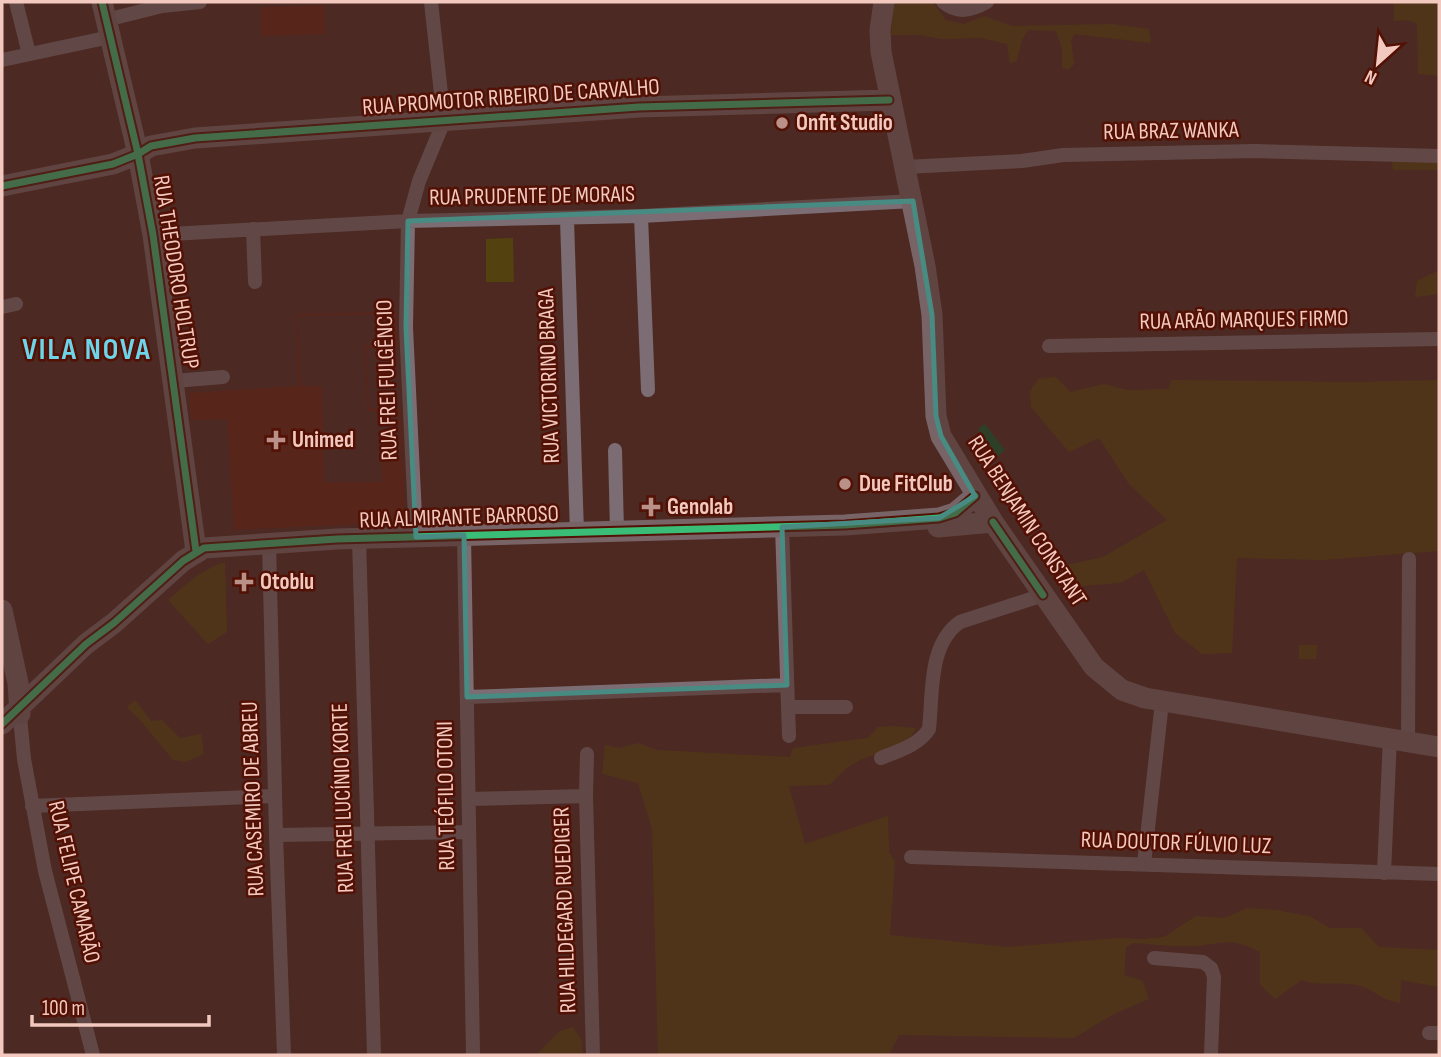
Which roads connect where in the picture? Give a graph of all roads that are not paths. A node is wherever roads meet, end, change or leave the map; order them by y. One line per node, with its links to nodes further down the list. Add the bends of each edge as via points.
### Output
1 (16, 2): 8 (street)
2 (201, 2): 7 (street)
3 (431, 2): 11 (street)
4 (884, 2): 10 (main road, RUA BENJAMIN CONSTANT, via 881,52)
5 (943, 2): 6 (street, via 963,11)
6 (987, 2)
7 (106, 20): 8 (street); 12 (main road, RUA THEODORO HOLTRUP)
8 (29, 54): 9 (street)
9 (2, 60)
10 (889, 100): 11 (main road, RUA PROMOTOR RIBEIRO DE CARVALHO, via 639,107); 14 (main road, RUA BENJAMIN CONSTANT)
11 (444, 121): 12 (main road, RUA PROMOTOR RIBEIRO DE CARVALHO, via 183,139); 19 (street, RUA FREI FULGÊNCIO)
12 (138, 154): 15 (main road, RUA PROMOTOR RIBEIRO DE CARVALHO, via 113,164); 21 (main road, RUA THEODORO HOLTRUP)
13 (1439, 156): 14 (street, RUA BRAZ WANKA, via 1255,151 1063,155)
14 (905, 167): 16 (main road, RUA BENJAMIN CONSTANT)
15 (2, 186)
16 (913, 201): 17 (street, RUA PRUDENTE DE MORAIS); 29 (main road, RUA BENJAMIN CONSTANT, via 932,315 936,416 941,436)
17 (641, 216): 18 (street, RUA PRUDENTE DE MORAIS); 27 (street)
18 (568, 219): 19 (street, RUA PRUDENTE DE MORAIS); 34 (street, RUA VICTORINO BRAGA)
19 (408, 221): 20 (street, RUA PRUDENTE DE MORAIS); 36 (street, RUA FREI FULGÊNCIO, via 406,327)
20 (253, 229): 21 (street, RUA PRUDENTE DE MORAIS); 22 (street)
21 (153, 235): 26 (main road, RUA THEODORO HOLTRUP)
22 (255, 282)
23 (1439, 339): 24 (street, RUA ARÃO MARQUES FIRMO)
24 (1049, 346)
25 (223, 377): 26 (street)
26 (173, 381): 39 (main road, RUA THEODORO HOLTRUP)
27 (648, 390)
28 (615, 450): 33 (street)
29 (975, 496): 30 (main road, RUA BENJAMIN CONSTANT); 31 (main road, RUA ALMIRANTE BARROSO, via 955,513 939,518)
30 (993, 522): 31 (main road, RUA ALMIRANTE BARROSO, via 881,530); 41 (main road, RUA BENJAMIN CONSTANT)
31 (845, 526): 32 (main road, RUA ALMIRANTE BARROSO)
32 (782, 527): 33 (main road, RUA ALMIRANTE BARROSO); 43 (street)
33 (617, 531): 34 (main road, RUA ALMIRANTE BARROSO)
34 (577, 533): 35 (main road, RUA ALMIRANTE BARROSO)
35 (464, 536): 36 (main road, RUA ALMIRANTE BARROSO); 44 (street, RUA TEÓFILO OTONI)
36 (416, 537): 37 (main road, RUA ALMIRANTE BARROSO)
37 (359, 539): 38 (main road, RUA ALMIRANTE BARROSO); 60 (street, RUA FREI LUCÍNIO KORTE)
38 (269, 542): 39 (main road, RUA ALMIRANTE BARROSO); 55 (street, RUA CASEMIRO DE ABREU)
39 (196, 551): 48 (main road, via 86,644)
40 (1409, 559): 51 (street)
41 (1043, 595): 45 (main road, RUA BENJAMIN CONSTANT, via 1102,675 1131,694); 54 (street, via 950,629 937,657 929,729 910,746)
42 (2, 610): 48 (main road, via 18,683)
43 (787, 685): 44 (street); 46 (street)
44 (467, 697): 57 (street, RUA TEÓFILO OTONI)
45 (1162, 702): 51 (main road, RUA BENJAMIN CONSTANT); 63 (street)
46 (788, 707): 47 (street); 50 (street)
47 (846, 707)
48 (14, 716): 49 (main road); 58 (street, RUA FELIPE CAMARÃO)
49 (2, 734)
50 (789, 736)
51 (1399, 739): 52 (main road, RUA BENJAMIN CONSTANT); 64 (street)
52 (1439, 747)
53 (587, 754): 56 (street)
54 (881, 758)
55 (275, 796): 58 (street); 61 (street, RUA CASEMIRO DE ABREU)
56 (586, 796): 57 (street, RUA HILDEGARD RUEDIGER); 71 (street, RUA HILDEGARD RUEDIGER)
57 (469, 799): 59 (street, RUA TEÓFILO OTONI)
58 (32, 806): 67 (street, RUA FELIPE CAMARÃO)
59 (469, 832): 60 (street); 70 (street, RUA TEÓFILO OTONI)
60 (367, 834): 61 (street); 69 (street, RUA FREI LUCÍNIO KORTE)
61 (276, 835): 68 (street, RUA CASEMIRO DE ABREU)
62 (911, 857): 63 (street, RUA DOUTOR FÚLVIO LUZ)
63 (1144, 864): 64 (street, RUA DOUTOR FÚLVIO LUZ)
64 (1384, 873): 65 (street, RUA DOUTOR FÚLVIO LUZ)
65 (1439, 874)
66 (1154, 958): 72 (street, via 1203,962 1211,968)
67 (93, 1055)
68 (284, 1055)
69 (374, 1055)
70 (473, 1055)
71 (593, 1055)
72 (1211, 1055)

